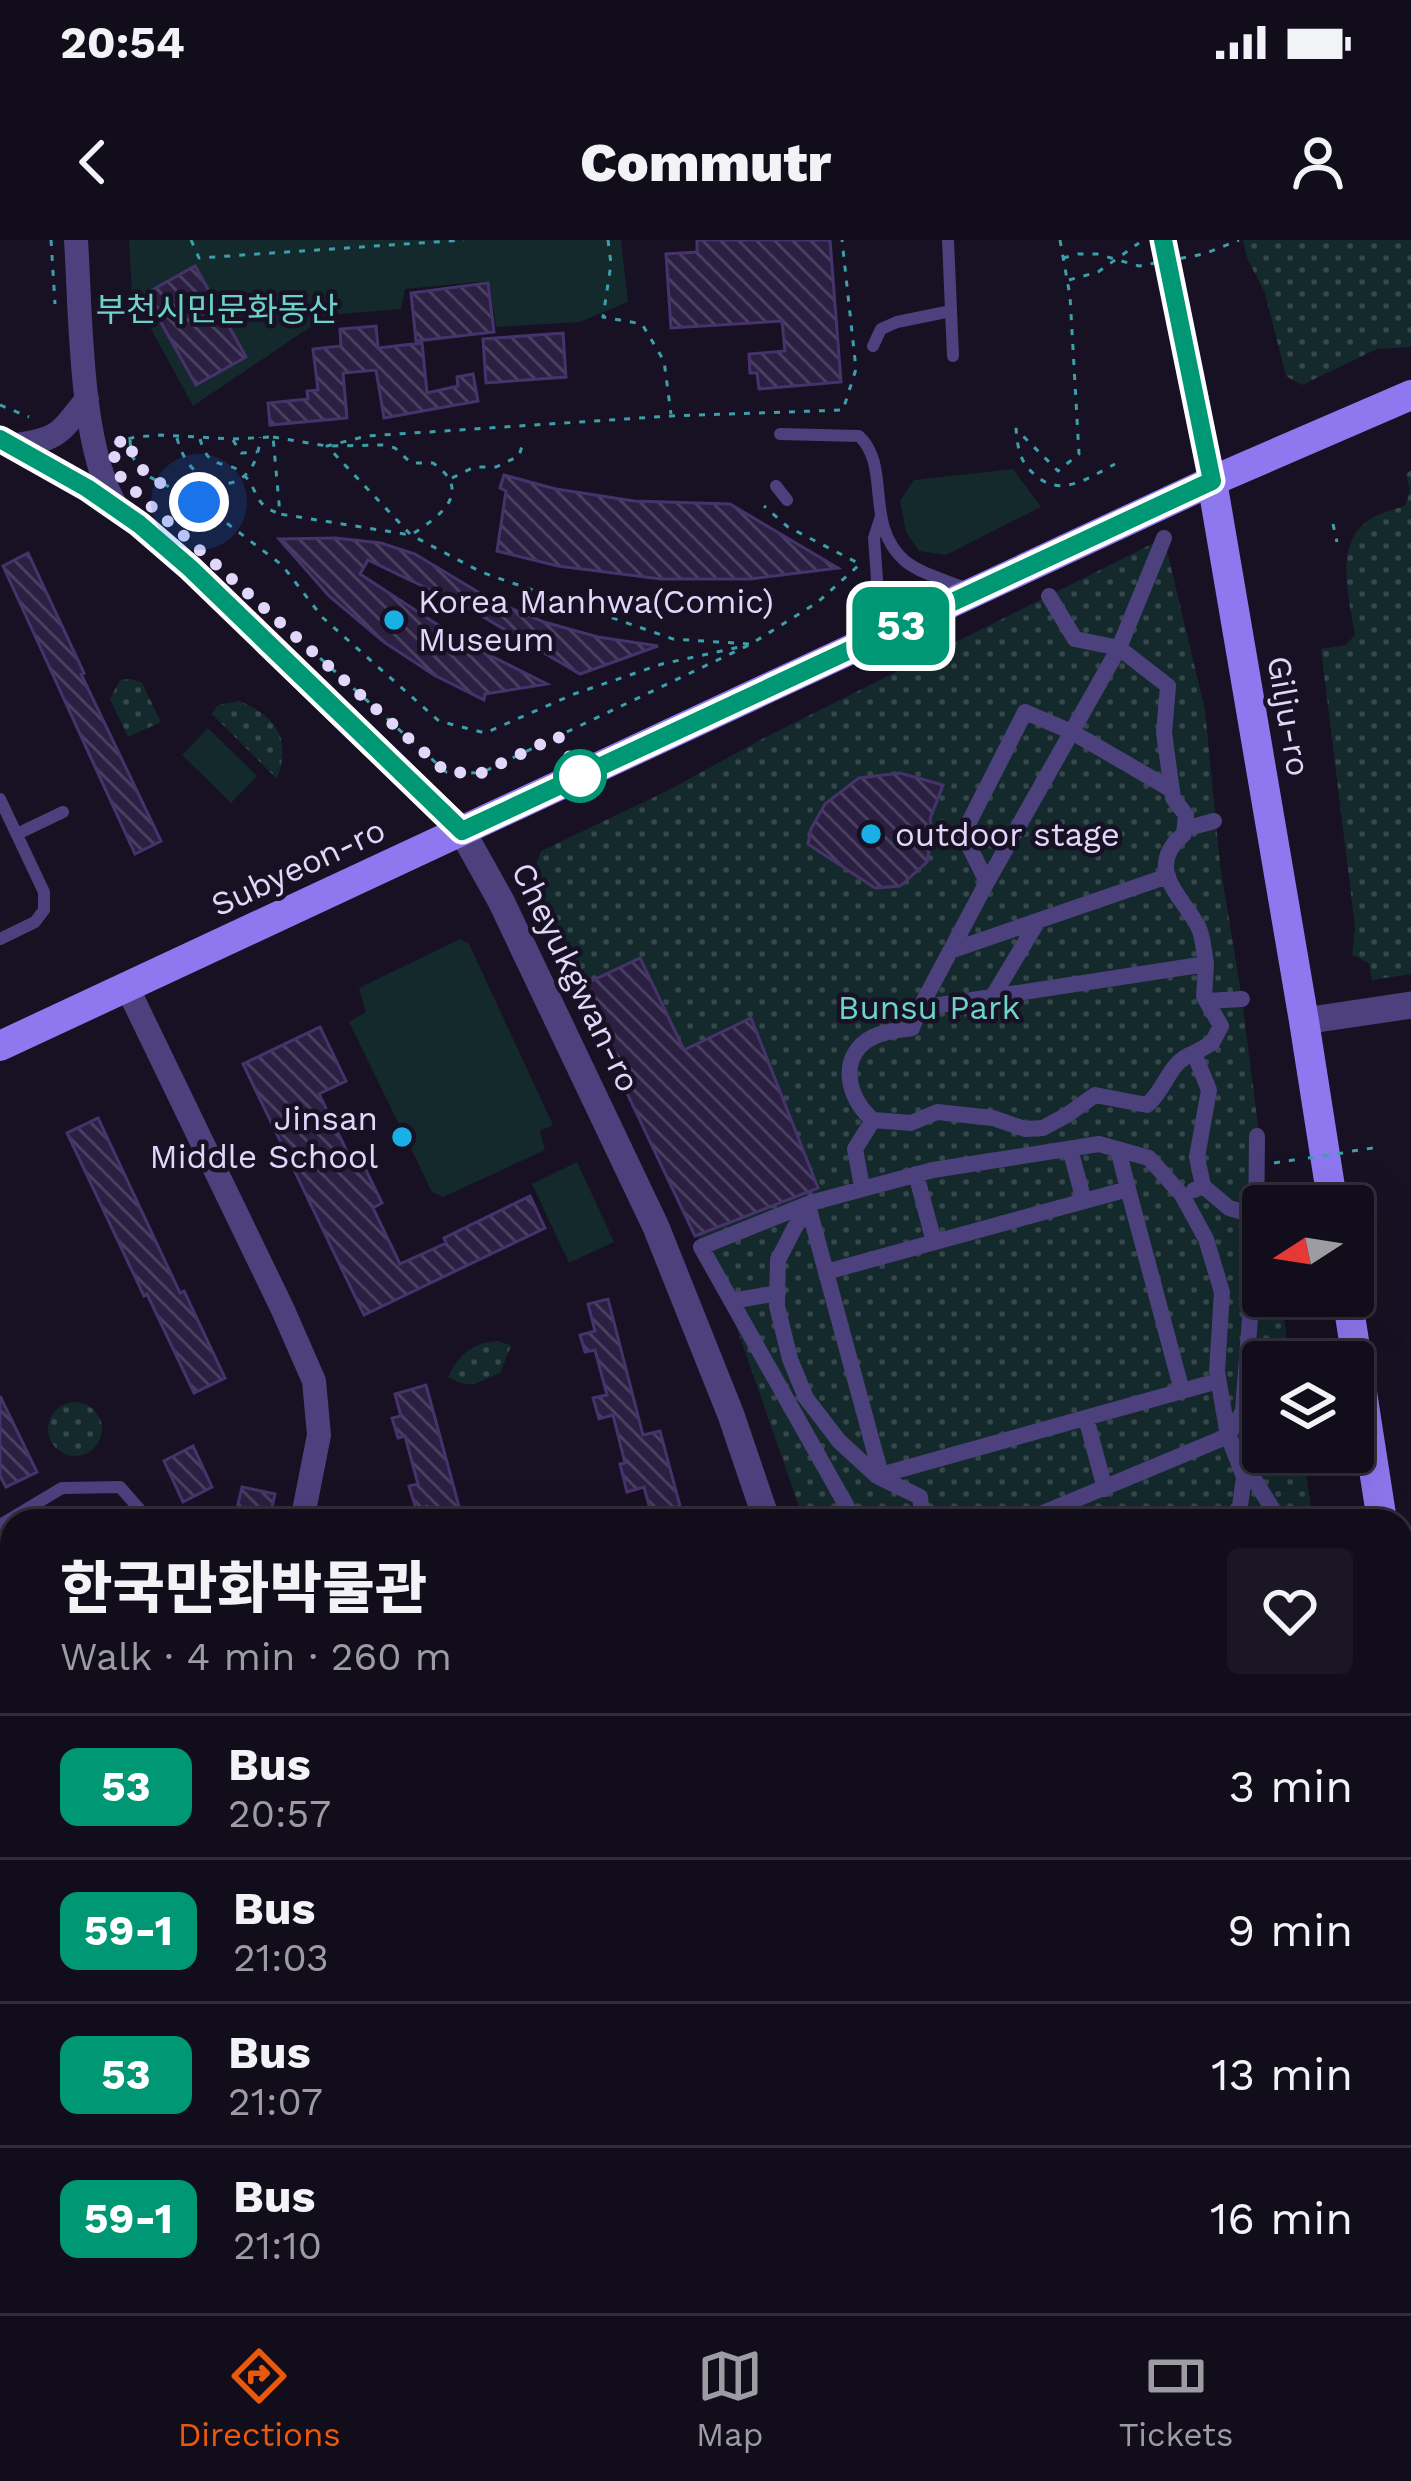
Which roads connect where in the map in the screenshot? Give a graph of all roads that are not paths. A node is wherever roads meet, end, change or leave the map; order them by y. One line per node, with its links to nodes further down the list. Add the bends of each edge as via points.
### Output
1 (76, 240): 8 (street)
2 (948, 240): 4 (lane)
3 (1163, 240): 11 (street, Gilju-ro)
4 (951, 310): 5 (lane, via 881,329); 6 (lane)
5 (873, 346)
6 (953, 356)
7 (1411, 395): 11 (main road, Subyeon-ro)
8 (87, 399): 10 (street, via 60,434); 14 (street, via 97,458)
9 (780, 434): 15 (lane, via 865,441)
10 (5, 442): 14 (street, Cheyukgwan-ro)
11 (1212, 481): 17 (main road, Subyeon-ro); 43 (main road, Gilju-ro)
12 (776, 486): 13 (lane)
13 (787, 500)
14 (118, 510): 27 (street, Cheyukgwan-ro, via 190,568)
15 (880, 518): 17 (lane, via 909,564); 19 (lane, via 877,579)
16 (1165, 538): 20 (street)
17 (974, 592): 19 (main road, Subyeon-ro)
18 (1049, 596): 20 (street, via 1075,639)
19 (861, 644): 27 (main road, Subyeon-ro)
20 (1119, 648): 21 (street); 22 (street, via 1168,686)
21 (1072, 732): 22 (street); 29 (street, via 1025,712); 32 (street)
22 (1172, 790): 26 (street)
23 (0, 800): 28 (lane)
24 (63, 812): 28 (lane)
25 (1214, 821): 26 (street)
26 (1185, 829): 31 (street, via 1172,844)
27 (462, 831): 37 (main road, Subyeon-ro); 75 (street, Cheyukgwan-ro, via 656,1226)
28 (16, 834): 34 (lane, via 44,892 44,910)
29 (963, 834): 30 (street); 32 (street)
30 (931, 839)
31 (1168, 876): 33 (street); 36 (street, via 1199,928)
32 (987, 882): 35 (street)
33 (1038, 921): 35 (street); 38 (street)
34 (0, 939)
35 (950, 951): 42 (street)
36 (1206, 964): 38 (street); 40 (street)
37 (126, 985): 44 (main road, Subyeon-ro); 74 (street, via 314,1381 320,1435)
38 (994, 997): 42 (street)
39 (1242, 999): 40 (street)
40 (1207, 1001): 45 (street, via 1221,1026)
41 (1411, 1005): 43 (street)
42 (920, 1008): 46 (street, via 912,1028 869,1039 854,1054 854,1100)
43 (1304, 1021): 52 (main road, Gilju-ro)
44 (0, 1046)
45 (1194, 1053): 46 (street, via 1180,1058 1147,1105 1095,1095 1043,1128 937,1112 911,1123); 53 (street, via 1210,1090 1197,1157)
46 (873, 1120): 54 (street, via 855,1149)
47 (1257, 1136): 51 (street)
48 (1118, 1149): 49 (street); 55 (street); 56 (street, via 1148,1158)
49 (1070, 1150): 50 (street); 57 (street)
50 (916, 1174): 54 (street); 60 (street)
51 (1257, 1185)
52 (1330, 1185)
53 (1204, 1186): 56 (street); 59 (street)
54 (862, 1187): 58 (street)
55 (1128, 1189): 57 (street); 67 (street)
56 (1182, 1195): 66 (street, via 1222,1292)
57 (1084, 1201): 60 (street)
58 (811, 1206): 61 (street); 62 (street, via 778,1260); 63 (street, via 701,1247)
59 (1242, 1212)
60 (934, 1242): 61 (street)
61 (826, 1272): 70 (street)
62 (778, 1294): 63 (street); 70 (street, via 806,1398)
63 (732, 1301): 76 (street)
64 (1250, 1317): 69 (street, via 1243,1411)
65 (1350, 1317): 81 (main road)
66 (1218, 1381): 67 (street); 69 (street)
67 (1182, 1391): 68 (street)
68 (1086, 1418): 70 (street); 71 (street)
69 (1228, 1436): 71 (street); 79 (street, via 1244,1477); 80 (street)
70 (879, 1476): 77 (street, via 920,1497)
71 (1105, 1490): 78 (street)
72 (27, 1509): 73 (lane, via 62,1488 120,1487)
73 (139, 1509)
74 (305, 1509)
75 (763, 1509)
76 (848, 1509)
77 (922, 1509)
78 (1055, 1509)
79 (1238, 1509)
80 (1273, 1509)
81 (1380, 1509)

